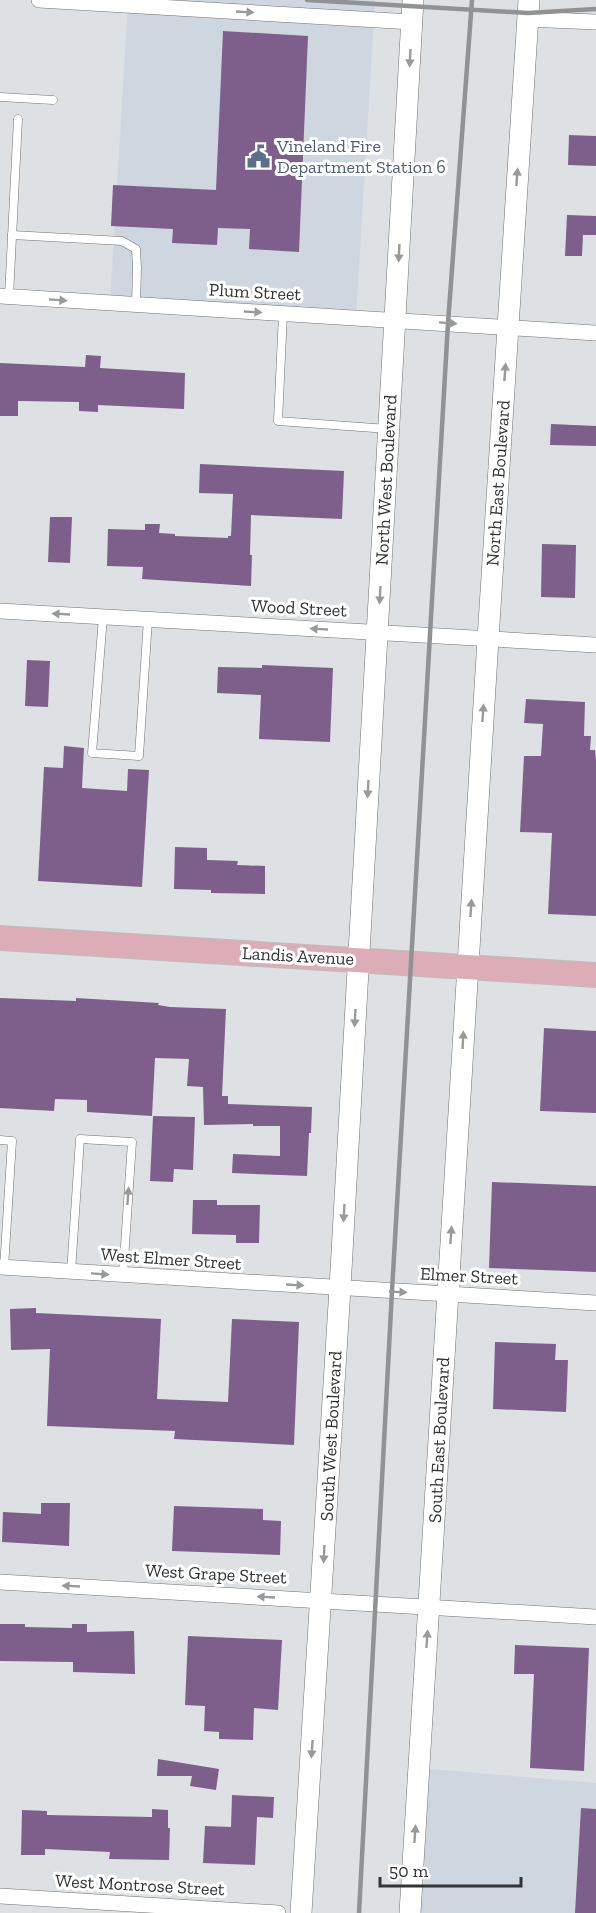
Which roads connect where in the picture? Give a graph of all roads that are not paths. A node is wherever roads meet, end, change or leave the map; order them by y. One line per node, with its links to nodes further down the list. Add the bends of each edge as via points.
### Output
1 (39, 0): 4 (street, one-way to 4)
2 (413, 0): 4 (main road, North West Boulevard)
3 (528, 9): 5 (street); 14 (main road, North East Boulevard, one-way to 3)
4 (412, 22): 13 (main road, North West Boulevard, one-way to 13)
5 (596, 22)
6 (0, 97): 7 (lane)
7 (53, 100)
8 (18, 119): 9 (lane)
9 (12, 235): 10 (lane); 11 (lane, via 122,241 136,249)
10 (4, 296): 11 (street, Plum Street, one-way to 11)
11 (136, 304): 12 (street, Plum Street, one-way to 12)
12 (283, 314): 13 (street, Plum Street); 16 (lane, via 278,421)
13 (395, 320): 14 (street, Plum Street, one-way to 14); 16 (main road, North West Boulevard)
14 (507, 327): 15 (street, Plum Street); 21 (main road, North East Boulevard, one-way to 14)
15 (596, 333)
16 (389, 429): 20 (main road, North West Boulevard, one-way to 20)
17 (0, 611): 18 (street, Wood Street, one-way to 17)
18 (103, 617): 19 (street, Wood Street); 19 (lane, via 92,753 139,756)
19 (148, 619): 20 (street, Wood Street, one-way to 19)
20 (377, 632): 21 (street, Wood Street); 24 (main road, North West Boulevard, one-way to 24)
21 (488, 639): 22 (street, Wood Street); 25 (main road, North East Boulevard, one-way to 21)
22 (596, 645)
23 (0, 938): 24 (main road, Landis Avenue)
24 (359, 960): 25 (main road, Landis Avenue); 31 (main road, South West Boulevard, one-way to 31)
25 (468, 966): 26 (main road, Landis Avenue); 32 (main road, South East Boulevard, one-way to 25)
26 (596, 975)
27 (0, 1140): 28 (lane, via 12,1141)
28 (2, 1267): 29 (street, West Elmer Street)
29 (71, 1272): 30 (street, West Elmer Street, one-way to 30); 30 (lane, one-way to 29, via 132,1142 109,1140 80,1139)
30 (123, 1275): 31 (street, West Elmer Street, one-way to 31)
31 (340, 1288): 32 (street, Elmer Street, one-way to 32); 35 (main road, South West Boulevard, one-way to 35)
32 (448, 1294): 33 (street, Elmer Street); 36 (main road, South East Boulevard)
33 (596, 1303)
34 (0, 1582): 35 (street, West Grape Street, one-way to 34)
35 (322, 1600): 36 (street, West Grape Street); 40 (main road, South West Boulevard, one-way to 40)
36 (429, 1607): 37 (street, West Grape Street); 41 (main road, South East Boulevard, one-way to 36)
37 (596, 1617)
38 (0, 1896): 39 (street, West Montrose Street)
39 (278, 1913)
40 (301, 1913)
41 (410, 1913)

